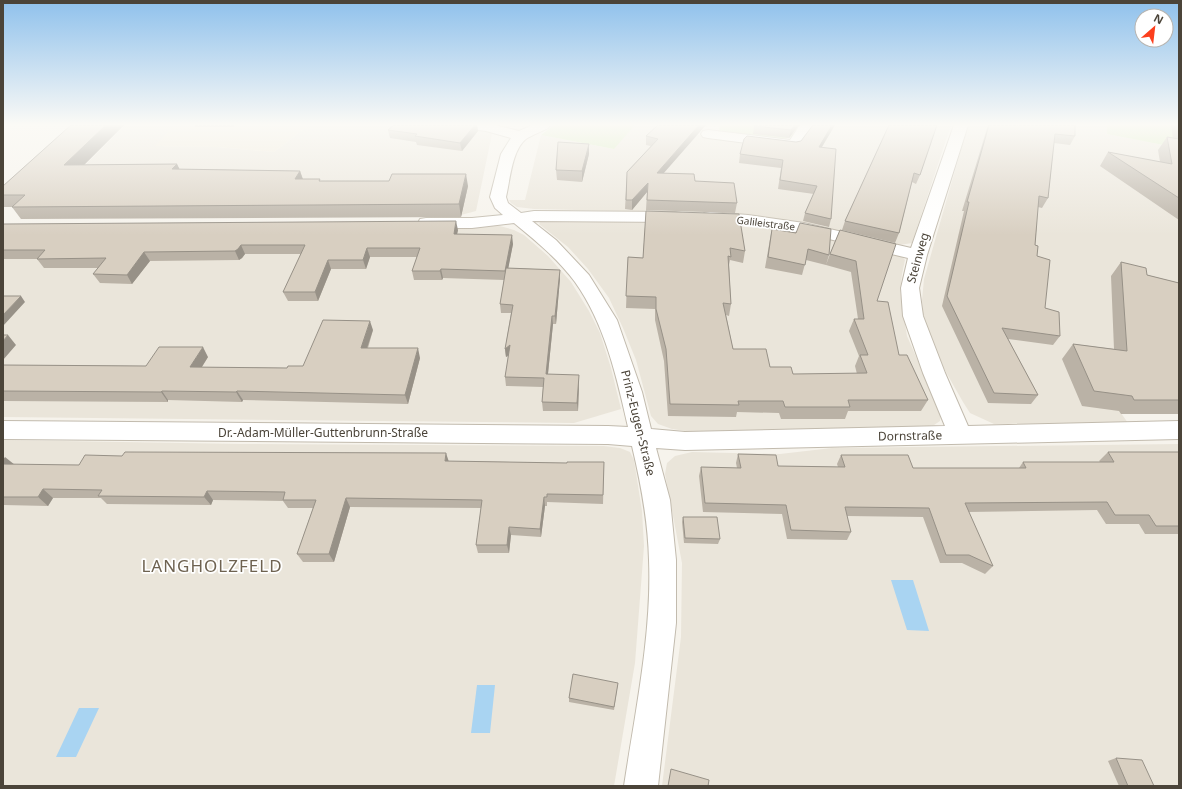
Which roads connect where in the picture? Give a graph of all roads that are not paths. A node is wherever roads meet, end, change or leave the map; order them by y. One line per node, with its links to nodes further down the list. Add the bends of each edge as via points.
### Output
1 (506, 162): 3 (street, Prinz-Eugen-Straße, via 498,197 501,205)
2 (948, 162): 5 (street, Steinweg)
3 (515, 217): 4 (street, Galileistraße, via 472,223); 5 (street, Galileistraße, via 556,215 748,220 804,228); 9 (street, Prinz-Eugen-Straße, via 567,261 595,298 607,320 619,352)
4 (407, 223)
5 (918, 255): 8 (street, Steinweg, via 910,288 913,316)
6 (3, 430): 9 (street, Dr.-Adam-Müller-Guttenbrunn-Straße, via 608,435)
7 (1179, 430): 8 (street, Dornstraße)
8 (960, 435): 9 (street, Dornstraße, via 685,441)
9 (642, 438): 10 (street, Prinz-Eugen-Straße, via 657,500 663,560 662,623)
10 (641, 786)

